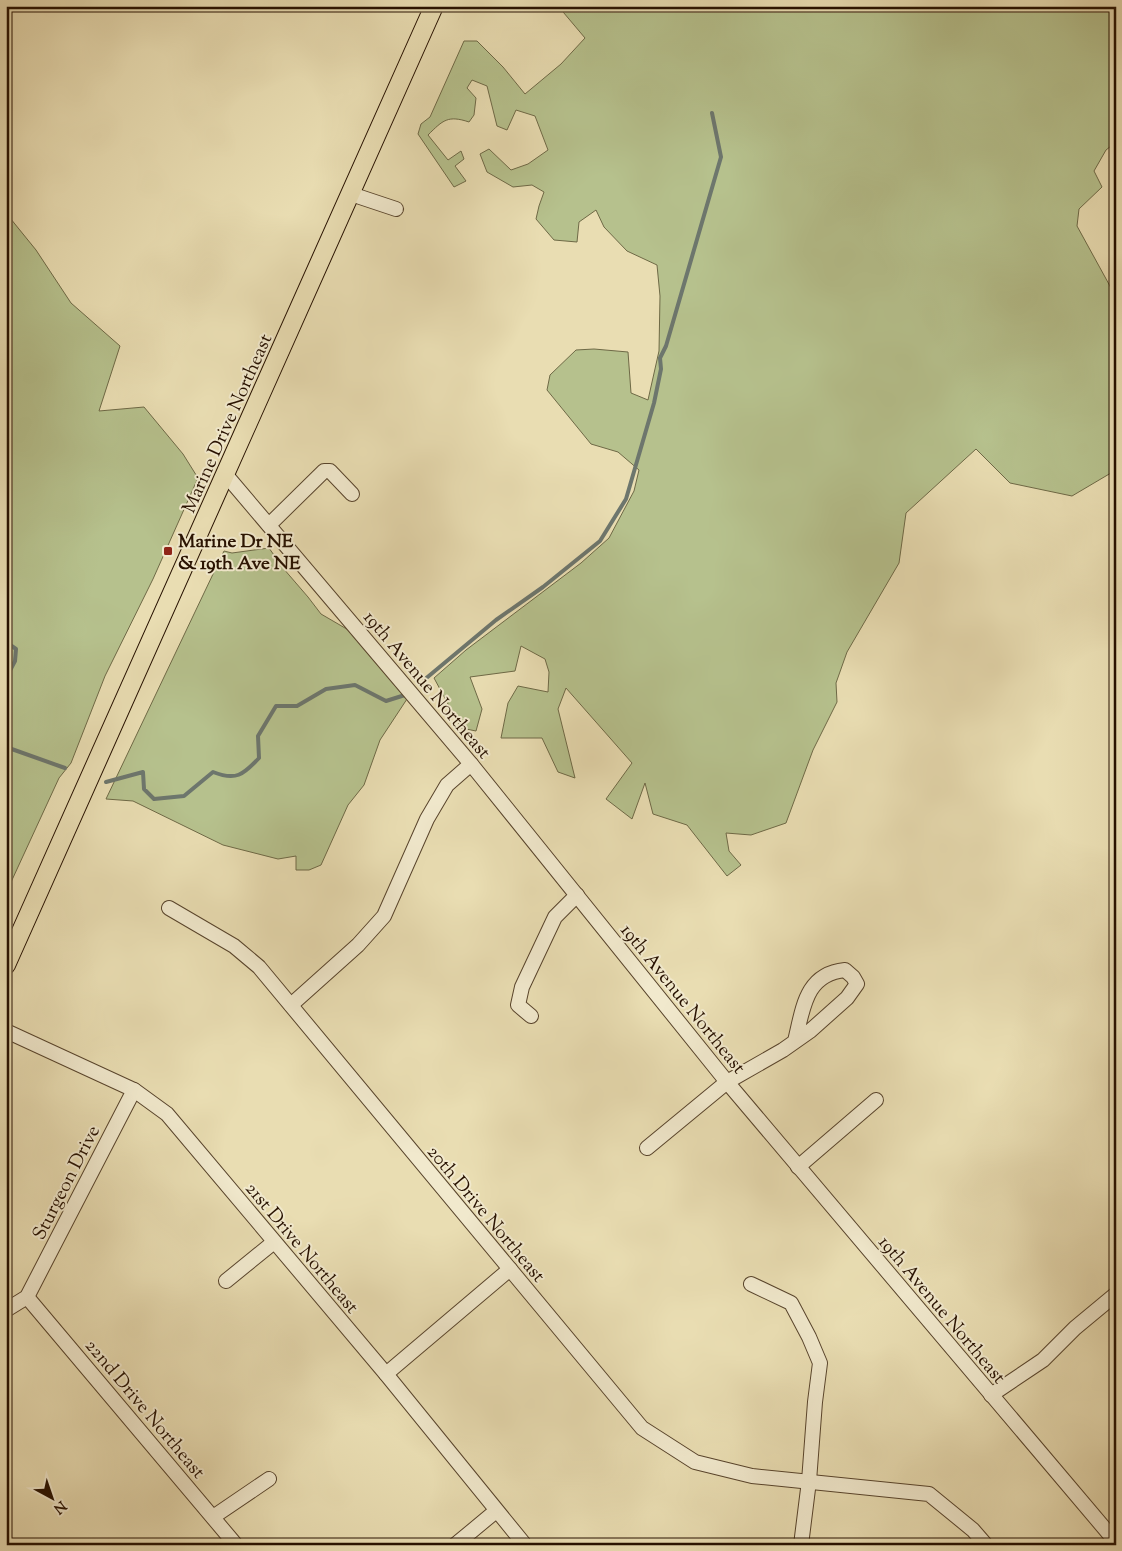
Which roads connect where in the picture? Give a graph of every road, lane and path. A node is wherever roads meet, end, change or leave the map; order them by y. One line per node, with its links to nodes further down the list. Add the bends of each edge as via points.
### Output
1 (434, 6): 2 (main road, Marine Drive Northeast)
2 (351, 194): 3 (street); 4 (main road, Marine Drive Northeast)
3 (396, 209)
4 (226, 475): 6 (street, 19th Avenue Northeast); 10 (main road, Marine Drive Northeast)
5 (352, 494): 6 (street, via 330,471 324,471)
6 (269, 525): 7 (street, 19th Avenue Northeast)
7 (471, 764): 8 (street, 19th Avenue Northeast); 11 (street, via 447,785 427,819 384,916 358,945)
8 (577, 895): 12 (street, via 555,917 522,987 518,1005); 15 (street, 19th Avenue Northeast)
9 (169, 908): 11 (street, 20th Drive Northeast, via 234,946 259,967)
10 (6, 965)
11 (291, 1005): 21 (street, 20th Drive Northeast)
12 (531, 1016)
13 (6, 1031): 16 (street, 21st Drive Northeast)
14 (795, 1041): 14 (street, via 847,998 857,984 845,970 832,971 820,978 807,993); 15 (street)
15 (726, 1082): 18 (street); 19 (street, 19th Avenue Northeast)
16 (134, 1090): 20 (street, 21st Drive Northeast, via 167,1114); 25 (street, Sturgeon Drive)
17 (876, 1100): 19 (street)
18 (647, 1148)
19 (798, 1167): 28 (street, 19th Avenue Northeast)
20 (274, 1242): 22 (street); 27 (street, 21st Drive Northeast)
21 (510, 1270): 27 (street); 30 (street, 20th Drive Northeast, via 642,1428 695,1462 752,1476)
22 (226, 1281)
23 (751, 1284): 30 (street, via 791,1303 820,1363)
24 (1116, 1294): 28 (street, via 1043,1360)
25 (27, 1297): 26 (street); 32 (street, 22nd Drive Northeast)
26 (6, 1310)
27 (386, 1374): 31 (street, 21st Drive Northeast)
28 (991, 1395): 33 (street, 19th Avenue Northeast)
29 (269, 1479): 32 (street)
30 (809, 1481): 37 (street); 38 (street, 20th Drive Northeast, via 929,1494 973,1530)
31 (496, 1511): 35 (street); 36 (street, 21st Drive Northeast)
32 (213, 1517): 34 (street, 22nd Drive Northeast)
33 (1116, 1542)
34 (236, 1545)
35 (455, 1545)
36 (525, 1545)
37 (801, 1545)
38 (986, 1545)

